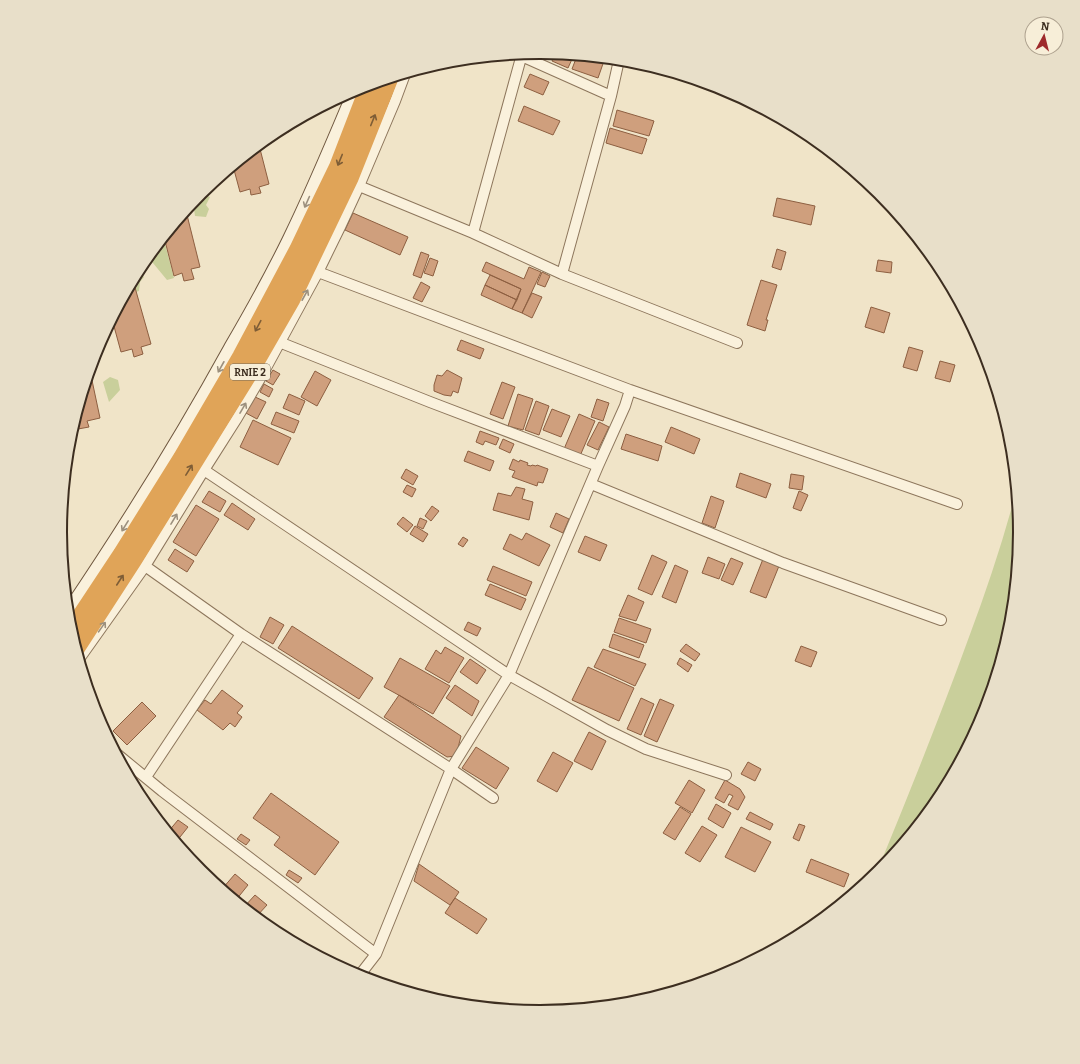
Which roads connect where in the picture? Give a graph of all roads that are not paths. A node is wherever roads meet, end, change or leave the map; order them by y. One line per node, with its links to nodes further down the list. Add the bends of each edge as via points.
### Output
1 (530, 59): 7 (street)
2 (519, 60): 10 (street)
3 (618, 66): 7 (street)
4 (403, 80): 9 (street)
5 (386, 85): 25 (highway, RNIE 2 / RNIE 2, one-way to 5, via 245,380 291,300 350,177)
6 (367, 92): 23 (highway, RNIE 2 / RNIE 2, one-way to 23, via 338,167 241,358 178,465)
7 (611, 96): 12 (street)
8 (352, 98): 21 (street, one-way to 21, via 291,238 258,300 168,458)
9 (359, 186): 10 (street); 11 (street)
10 (473, 233): 12 (street)
11 (318, 272): 13 (street, one-way to 11); 15 (street)
12 (562, 274): 14 (street)
13 (279, 342): 16 (street); 17 (street, one-way to 13, via 237,418)
14 (737, 343)
15 (630, 390): 16 (street); 19 (street)
16 (598, 466): 18 (street)
17 (204, 470): 20 (street, one-way to 17); 27 (street)
18 (591, 484): 22 (street, via 784,563); 27 (street)
19 (957, 504)
20 (145, 566): 24 (street); 26 (street, one-way to 20)
21 (73, 606)
22 (941, 620)
23 (76, 624)
24 (241, 634): 29 (street); 31 (street)
25 (80, 642)
26 (83, 654)
27 (509, 676): 29 (street); 30 (street, via 646,749)
28 (127, 762): 31 (street)
29 (451, 769): 32 (street); 33 (street)
30 (726, 775)
31 (146, 777): 33 (street)
32 (493, 798)
33 (376, 954): 34 (street)
34 (363, 971)

